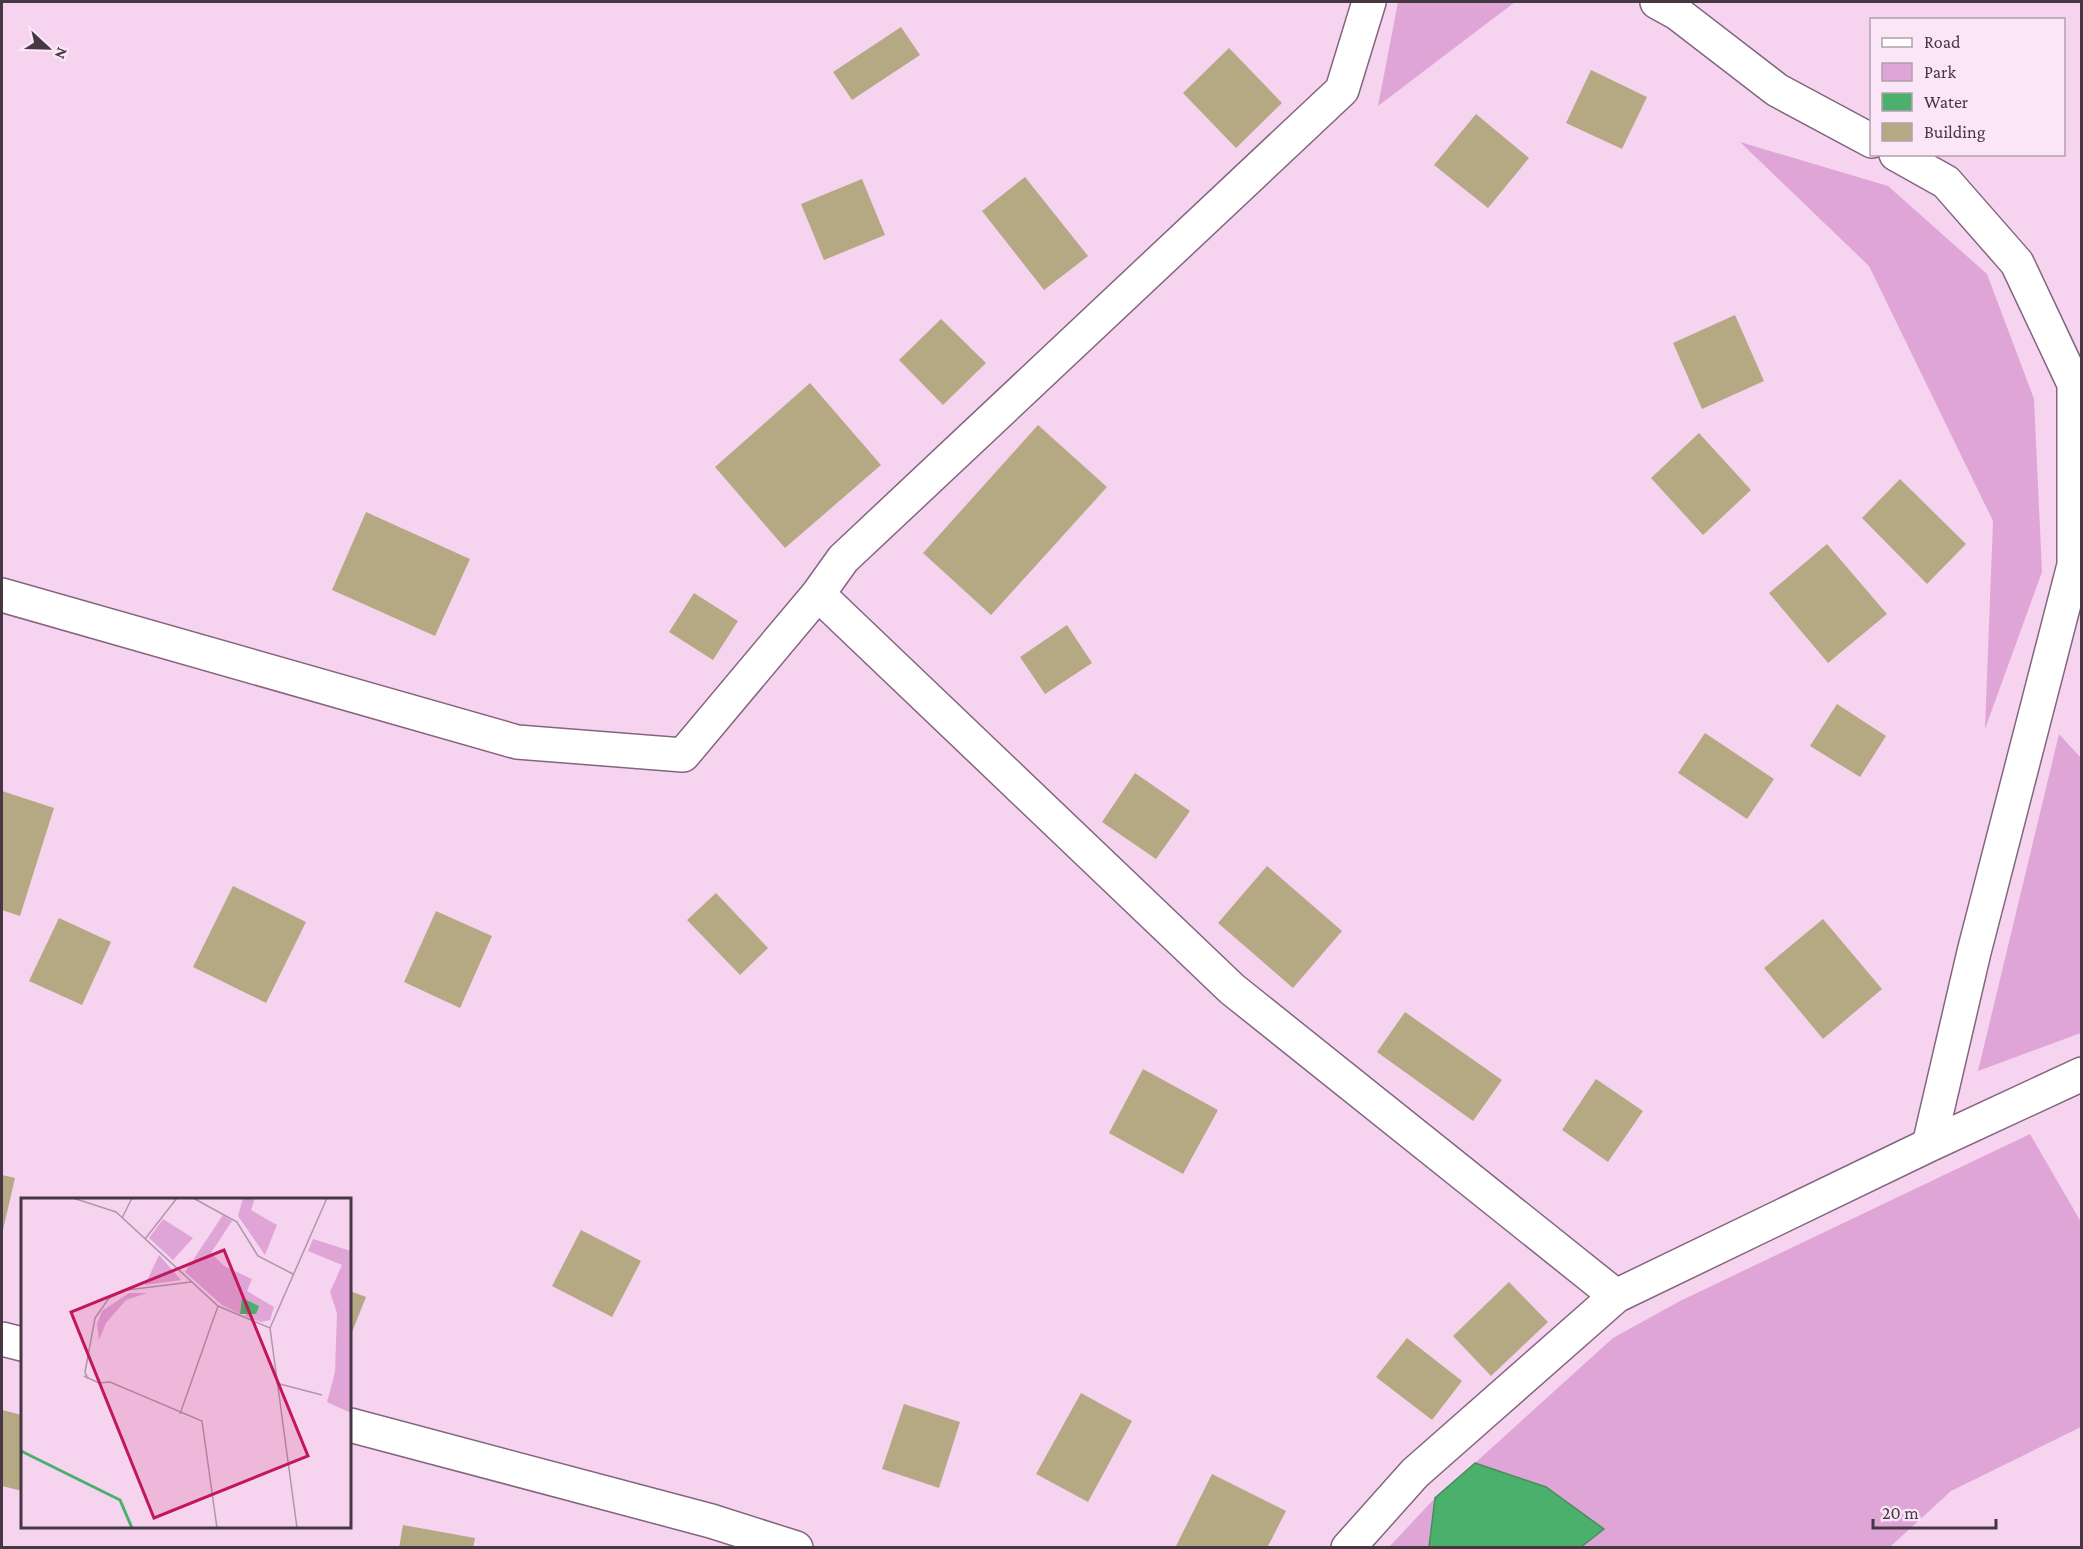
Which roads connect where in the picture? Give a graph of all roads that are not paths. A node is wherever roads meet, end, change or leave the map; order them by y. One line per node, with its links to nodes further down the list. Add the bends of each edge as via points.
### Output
1 (1369, 2): 5 (street, via 1342,90 843,559)
2 (1657, 2): 3 (street, via 1777,90)
3 (1870, 140)
4 (1900, 156): 8 (street, via 1946,182 2017,263 2074,384 2074,565 1974,952)
5 (818, 594): 6 (street, via 683,755 517,742); 9 (street, via 1232,989)
6 (2, 595)
7 (2082, 1074): 8 (street)
8 (1929, 1145): 9 (street)
9 (1616, 1296): 14 (street, via 1415,1473)
10 (2, 1339): 11 (street)
11 (21, 1344)
12 (351, 1425): 13 (street, via 711,1521)
13 (796, 1548)
14 (1348, 1548)

